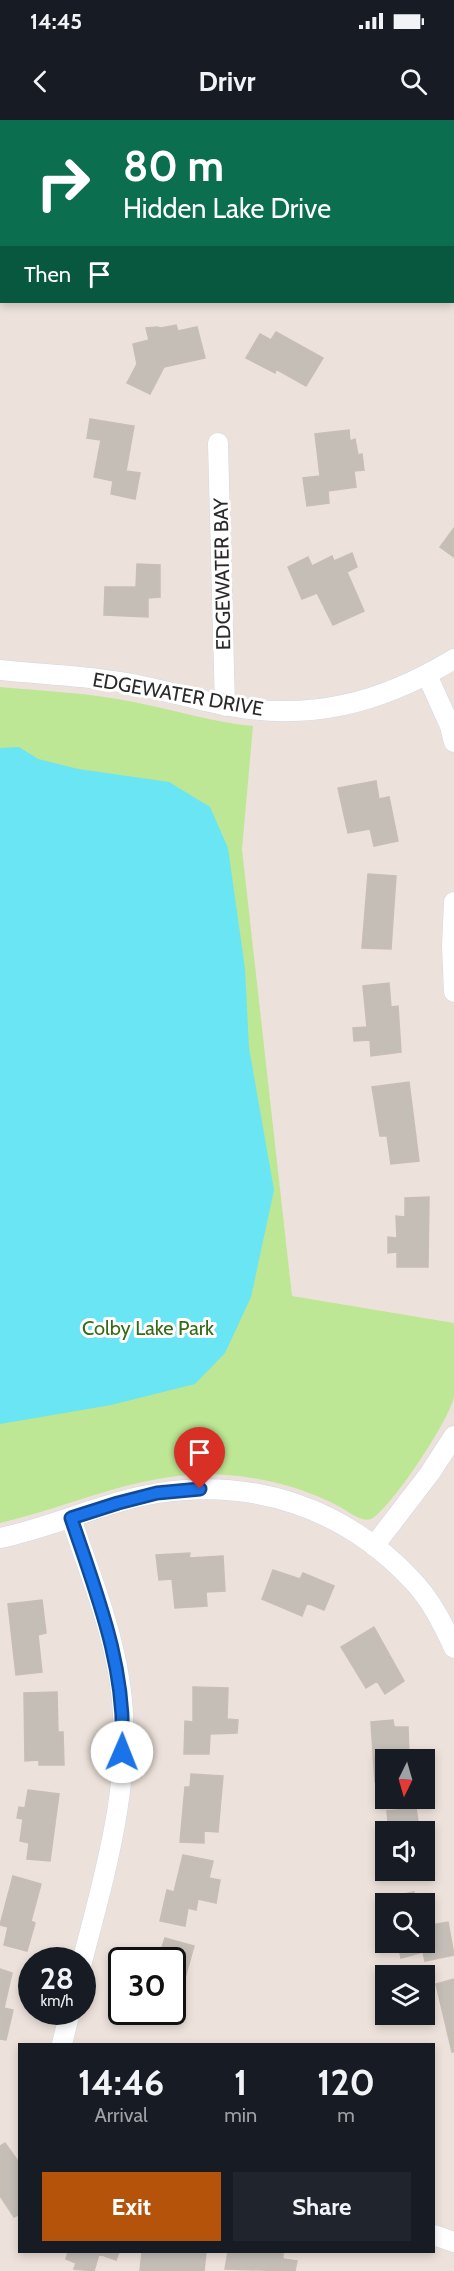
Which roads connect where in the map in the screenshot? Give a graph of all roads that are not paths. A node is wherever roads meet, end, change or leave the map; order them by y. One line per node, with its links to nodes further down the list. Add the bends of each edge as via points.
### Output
1 (219, 443): 5 (street, EDGEWATER BAY)
2 (454, 659): 4 (street, EDGEWATER DRIVE)
3 (0, 670): 5 (street, EDGEWATER DRIVE, via 112,680)
4 (427, 675): 5 (street, EDGEWATER DRIVE, via 358,703 314,711); 6 (street)
5 (225, 706)
6 (454, 742)
7 (454, 902): 8 (street)
8 (454, 992)
9 (454, 1436): 12 (street)
10 (71, 1518): 11 (street); 12 (street, via 157,1493 241,1490 310,1509 337,1521); 14 (street, via 108,1627 120,1685 123,1734 112,1844)
11 (0, 1538)
12 (374, 1546): 13 (street, via 412,1579 441,1620)
13 (454, 1648)
14 (86, 1947)
15 (67, 2025): 16 (street)
16 (62, 2043)
17 (435, 2235): 18 (street)
18 (454, 2242)

